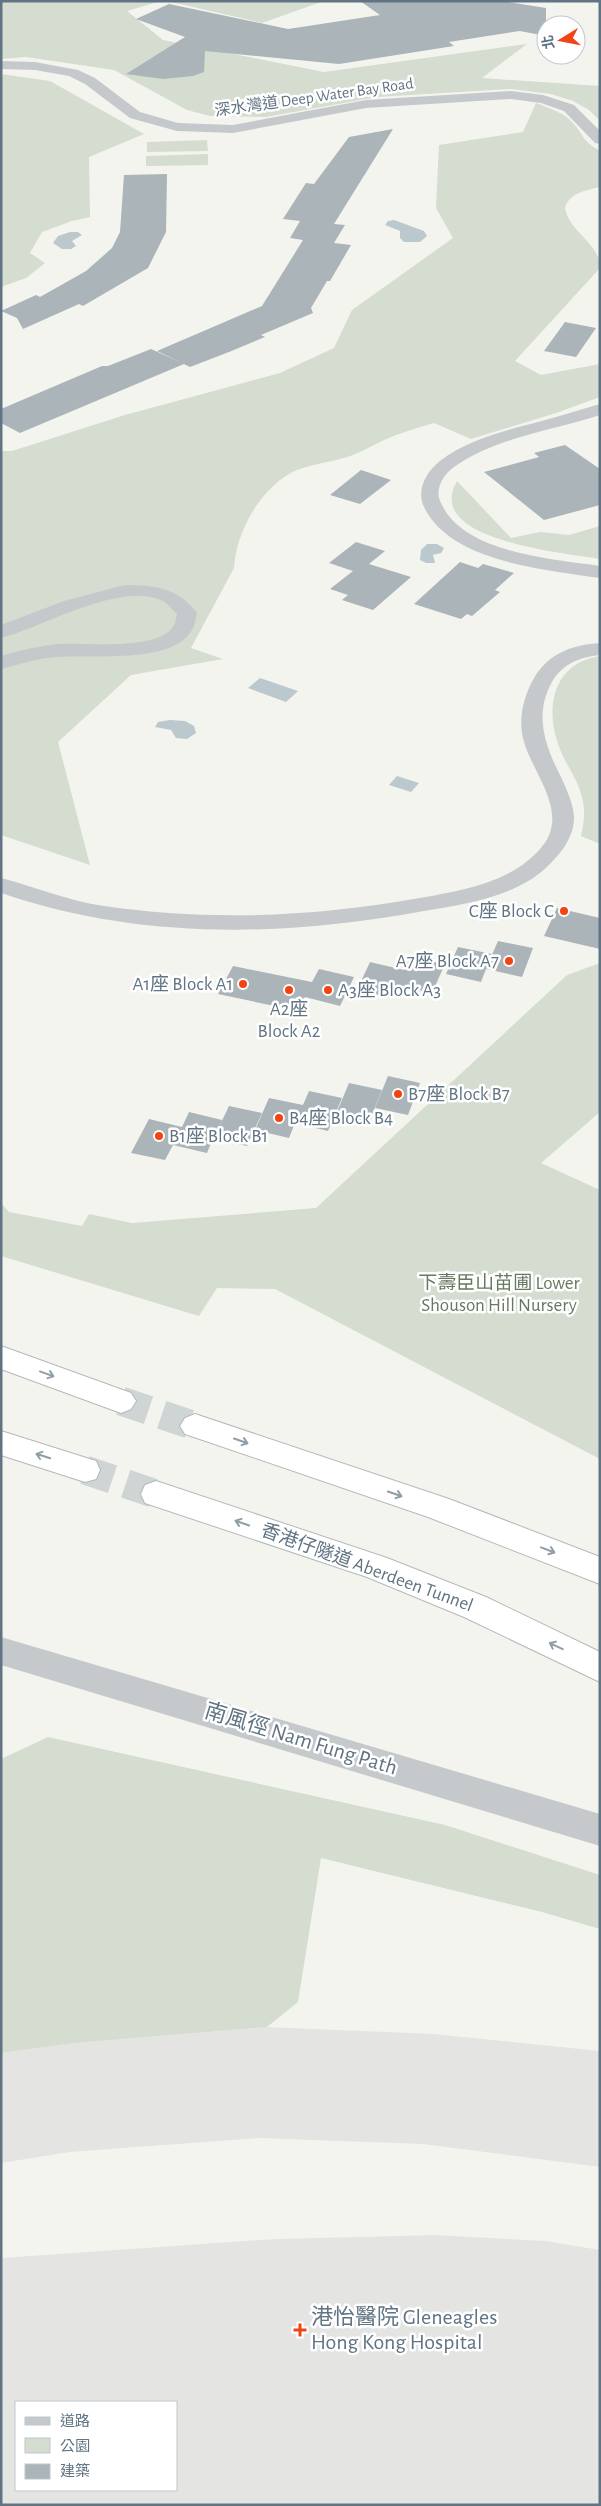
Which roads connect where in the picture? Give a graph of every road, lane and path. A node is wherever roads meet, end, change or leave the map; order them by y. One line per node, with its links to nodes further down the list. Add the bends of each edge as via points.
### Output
1 (1, 65): 2 (street, 深水灣道 Deep Water Bay Road, via 35,66 72,73 90,81 135,115 177,127 234,129 382,102 511,95 543,99 569,108)
2 (600, 140)
3 (600, 409): 4 (street, via 459,456 433,479 430,498 437,516 466,540 540,562)
4 (600, 572)
5 (1, 632): 7 (street, via 99,596 125,590 146,590 165,595 187,613 184,627 178,634 158,644 132,649 49,651)
6 (600, 649): 8 (street, via 575,653 560,660 540,688 532,713 534,740 562,803 562,827 550,851 515,879 448,900 374,914 251,923 108,913 48,900)
7 (1, 663)
8 (1, 885)
9 (1, 1358): 10 (highway, one-way to 10)
10 (121, 1401)
11 (195, 1426): 15 (highway, one-way to 15, via 438,1508)
12 (1, 1443): 13 (highway, one-way to 12)
13 (85, 1470)
14 (156, 1494): 17 (highway, 香港仔隧道 Aberdeen Tunnel, one-way to 14, via 475,1607 376,1567)
15 (600, 1571)
16 (1, 1651): 18 (street, 南風徑 Nam Fung Path)
17 (600, 1668)
18 (600, 1830)

